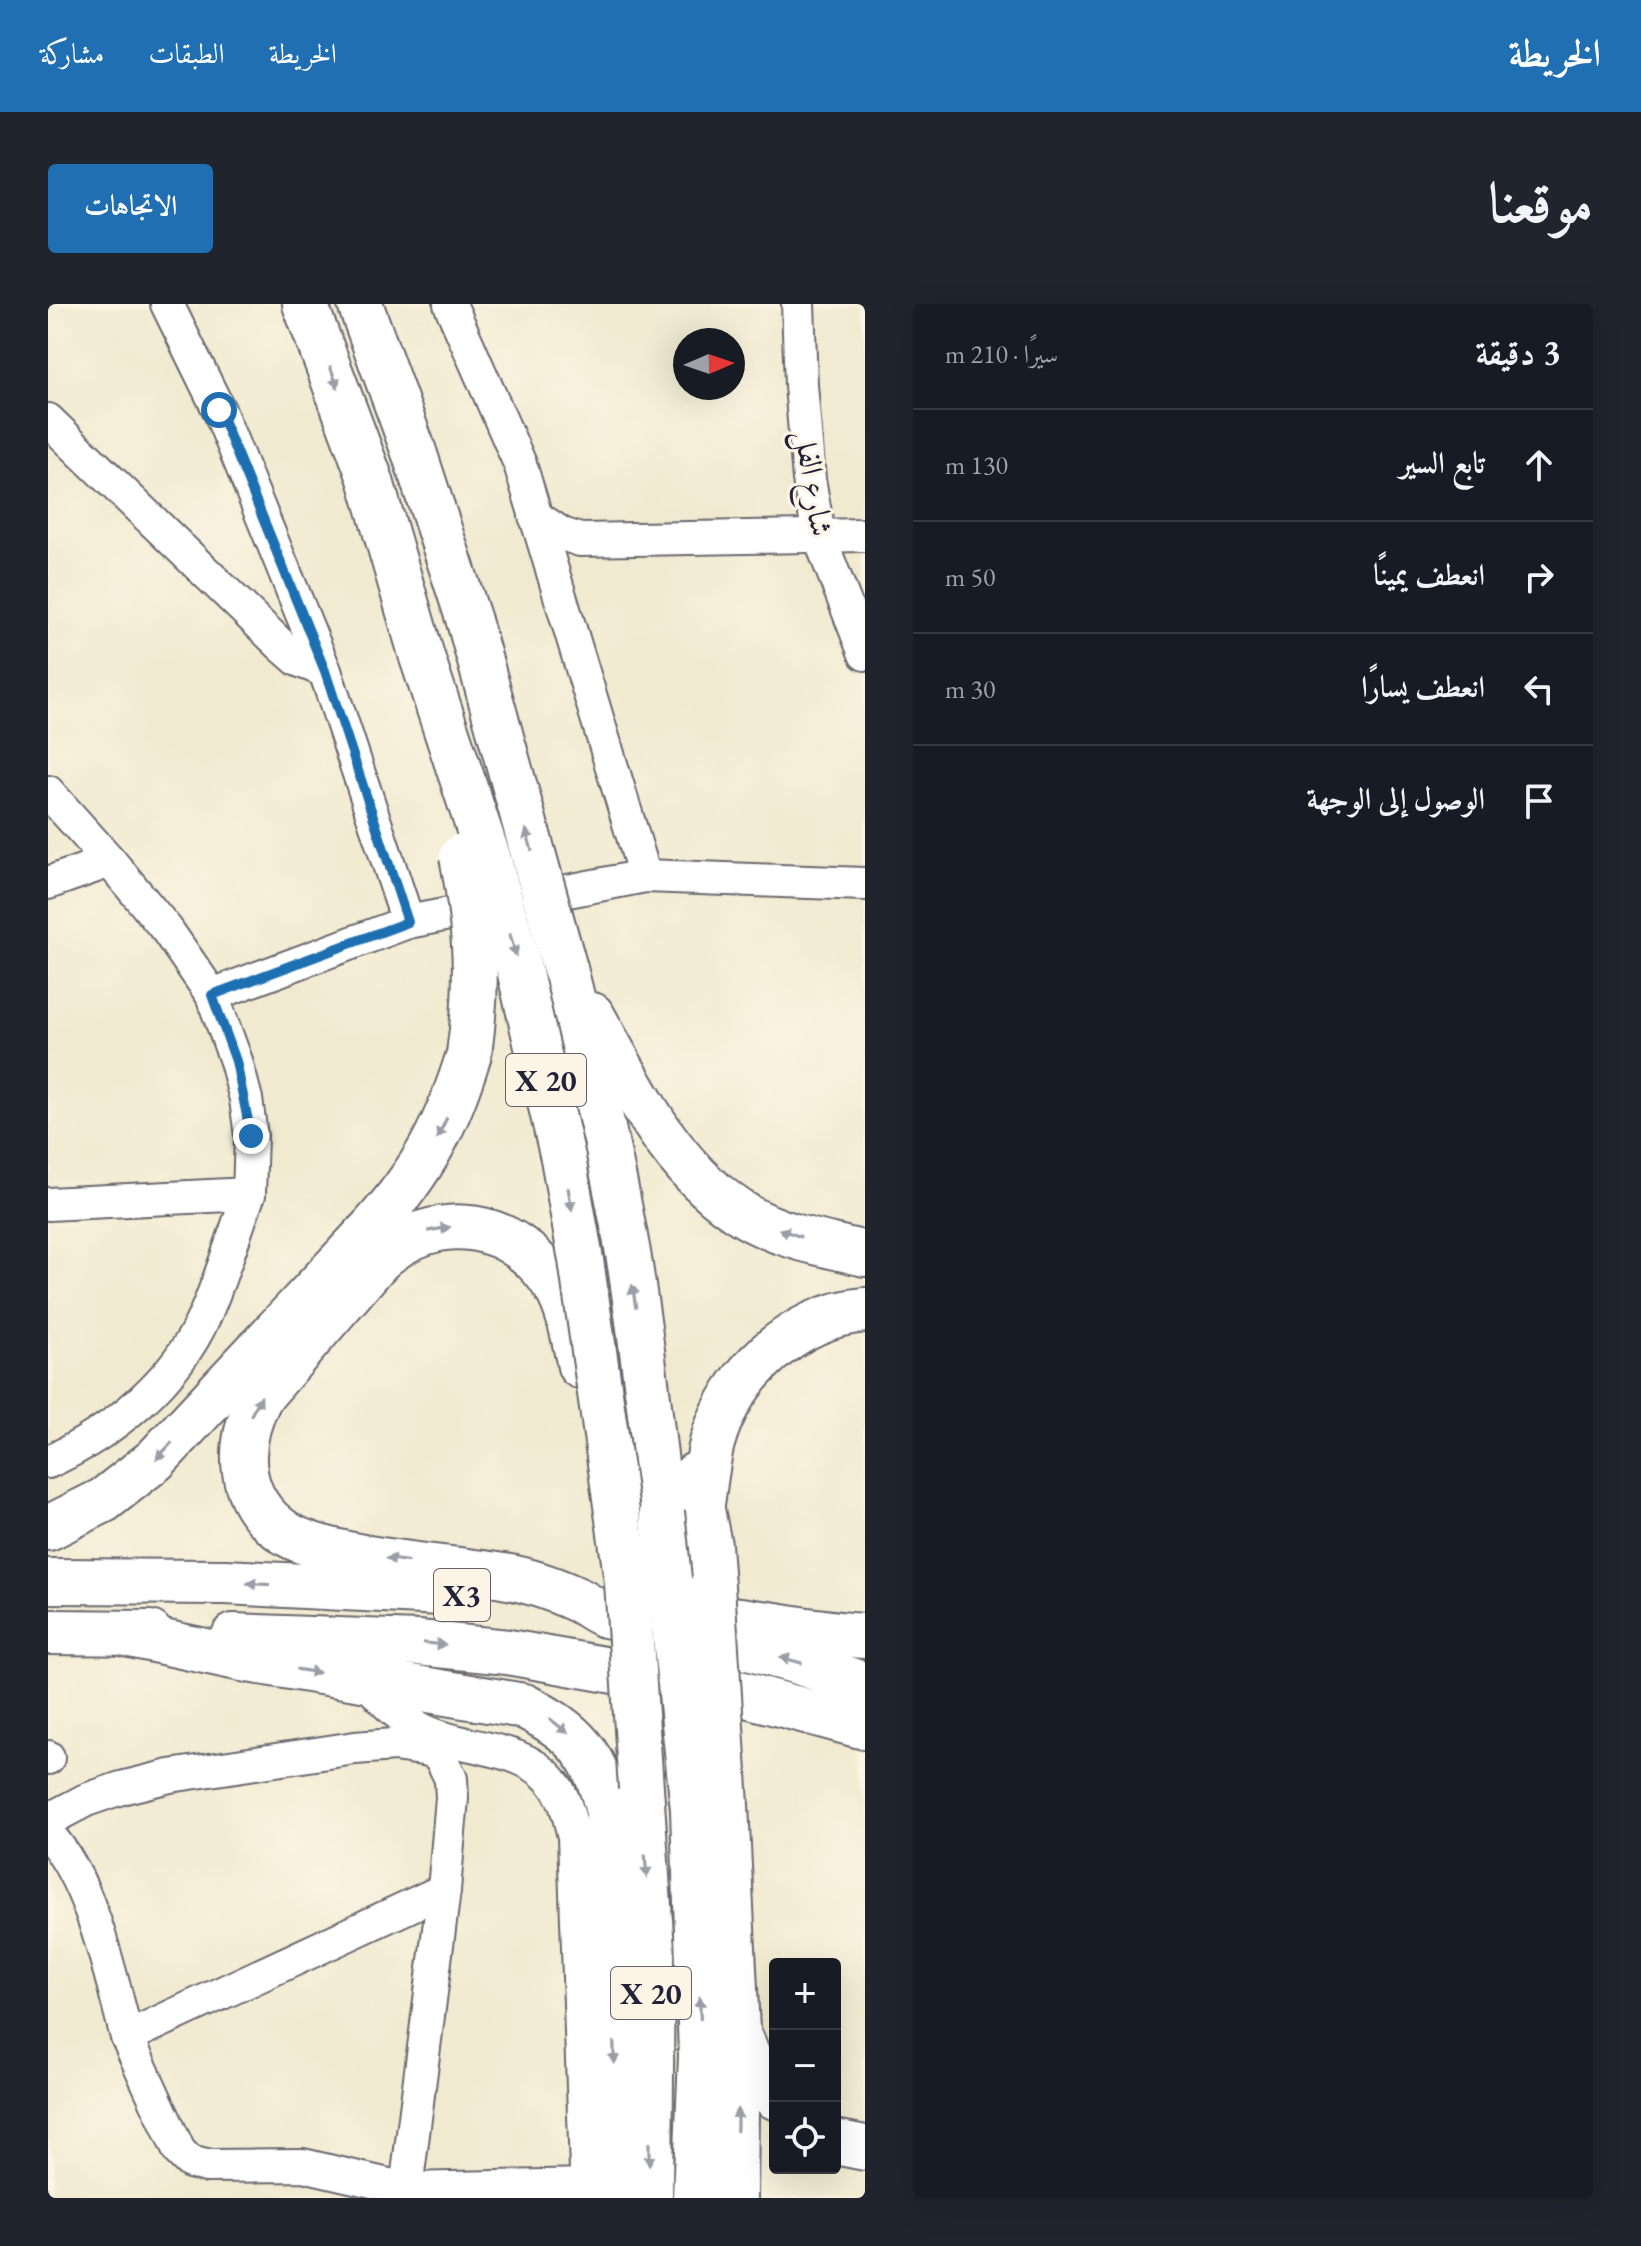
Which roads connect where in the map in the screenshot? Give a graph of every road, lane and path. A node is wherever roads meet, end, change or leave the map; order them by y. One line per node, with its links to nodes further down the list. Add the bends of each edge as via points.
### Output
1 (167, 304): 12 (street, via 219,410)
2 (305, 304): 11 (highway, X 20, one-way to 11, via 370,478)
3 (360, 304): 19 (highway, X 20, one-way to 3, bridge, via 469,621)
4 (450, 304): 7 (street, via 520,464)
5 (798, 304): 9 (street, شارع الفل, via 809,479)
6 (48, 420): 12 (street, via 282,646 298,660)
7 (535, 516): 9 (street, via 580,540); 15 (street)
8 (865, 535): 9 (street)
9 (819, 536): 10 (street, شارع الفل)
10 (865, 654)
11 (422, 657): 27 (highway, X 20, one-way to 27, bridge, via 488,857 541,1057 581,1260); 28 (highway, one-way to 28, bridge, via 472,905 476,981 469,1054 454,1102 406,1190 155,1460 104,1500)
12 (325, 671): 18 (street)
13 (48, 792): 14 (street)
14 (110, 861): 16 (street); 20 (street)
15 (645, 876): 17 (street); 18 (street)
16 (48, 883)
17 (865, 884)
18 (408, 922): 20 (street)
19 (565, 969): 23 (highway, one-way to 19, via 791,1235 750,1218 713,1193 655,1126); 26 (highway, X 20, one-way to 19, via 642,1349 609,1158)
20 (212, 995): 21 (street, via 246,1099)
21 (249, 1194): 22 (street); 25 (street, via 204,1316 183,1352 128,1413)
22 (48, 1204)
23 (865, 1254)
24 (865, 1310): 26 (highway, via 802,1330 755,1366 722,1416)
25 (48, 1462)
26 (682, 1508): 38 (highway, X 20, bridge); 38 (highway, bridge, via 712,1586)
27 (617, 1515): 30 (highway, one-way to 27, via 532,1581 346,1552 285,1533 252,1495 242,1444 260,1397 394,1246 434,1229 478,1228 534,1258 559,1292); 49 (highway, X 20, one-way to 49, bridge, via 627,1582 652,1950)
28 (48, 1528)
29 (48, 1581): 30 (highway, X3, one-way to 29, via 421,1591)
30 (606, 1615): 33 (highway, via 721,1618); 34 (highway, X3, one-way to 30, via 702,1636)
31 (48, 1632): 32 (highway, X3)
32 (121, 1633): 35 (highway, X3, one-way to 35, via 418,1643 508,1652); 48 (highway, one-way to 48, via 242,1659 524,1706 555,1722 582,1746 600,1776 610,1846 615,2108)
33 (865, 1636)
34 (865, 1685)
35 (743, 1694): 36 (highway, X3); 37 (highway)
36 (865, 1727)
37 (865, 1758)
38 (709, 1807): 42 (highway); 50 (highway, X 20, one-way to 38)
39 (48, 1820): 41 (street, via 86,1800 170,1776 355,1748 394,1745 429,1750 440,1756 451,1779)
40 (48, 1834): 43 (street, via 79,1883)
41 (444, 1890): 43 (street); 47 (street)
42 (737, 2030): 44 (highway); 51 (highway, one-way to 42)
43 (127, 2037): 47 (street, via 179,2151 190,2162 303,2165)
44 (769, 2089)
45 (841, 2143): 46 (highway)
46 (865, 2148)
47 (406, 2189): 48 (street)
48 (596, 2194)
49 (650, 2198)
50 (695, 2198)
51 (735, 2198)

